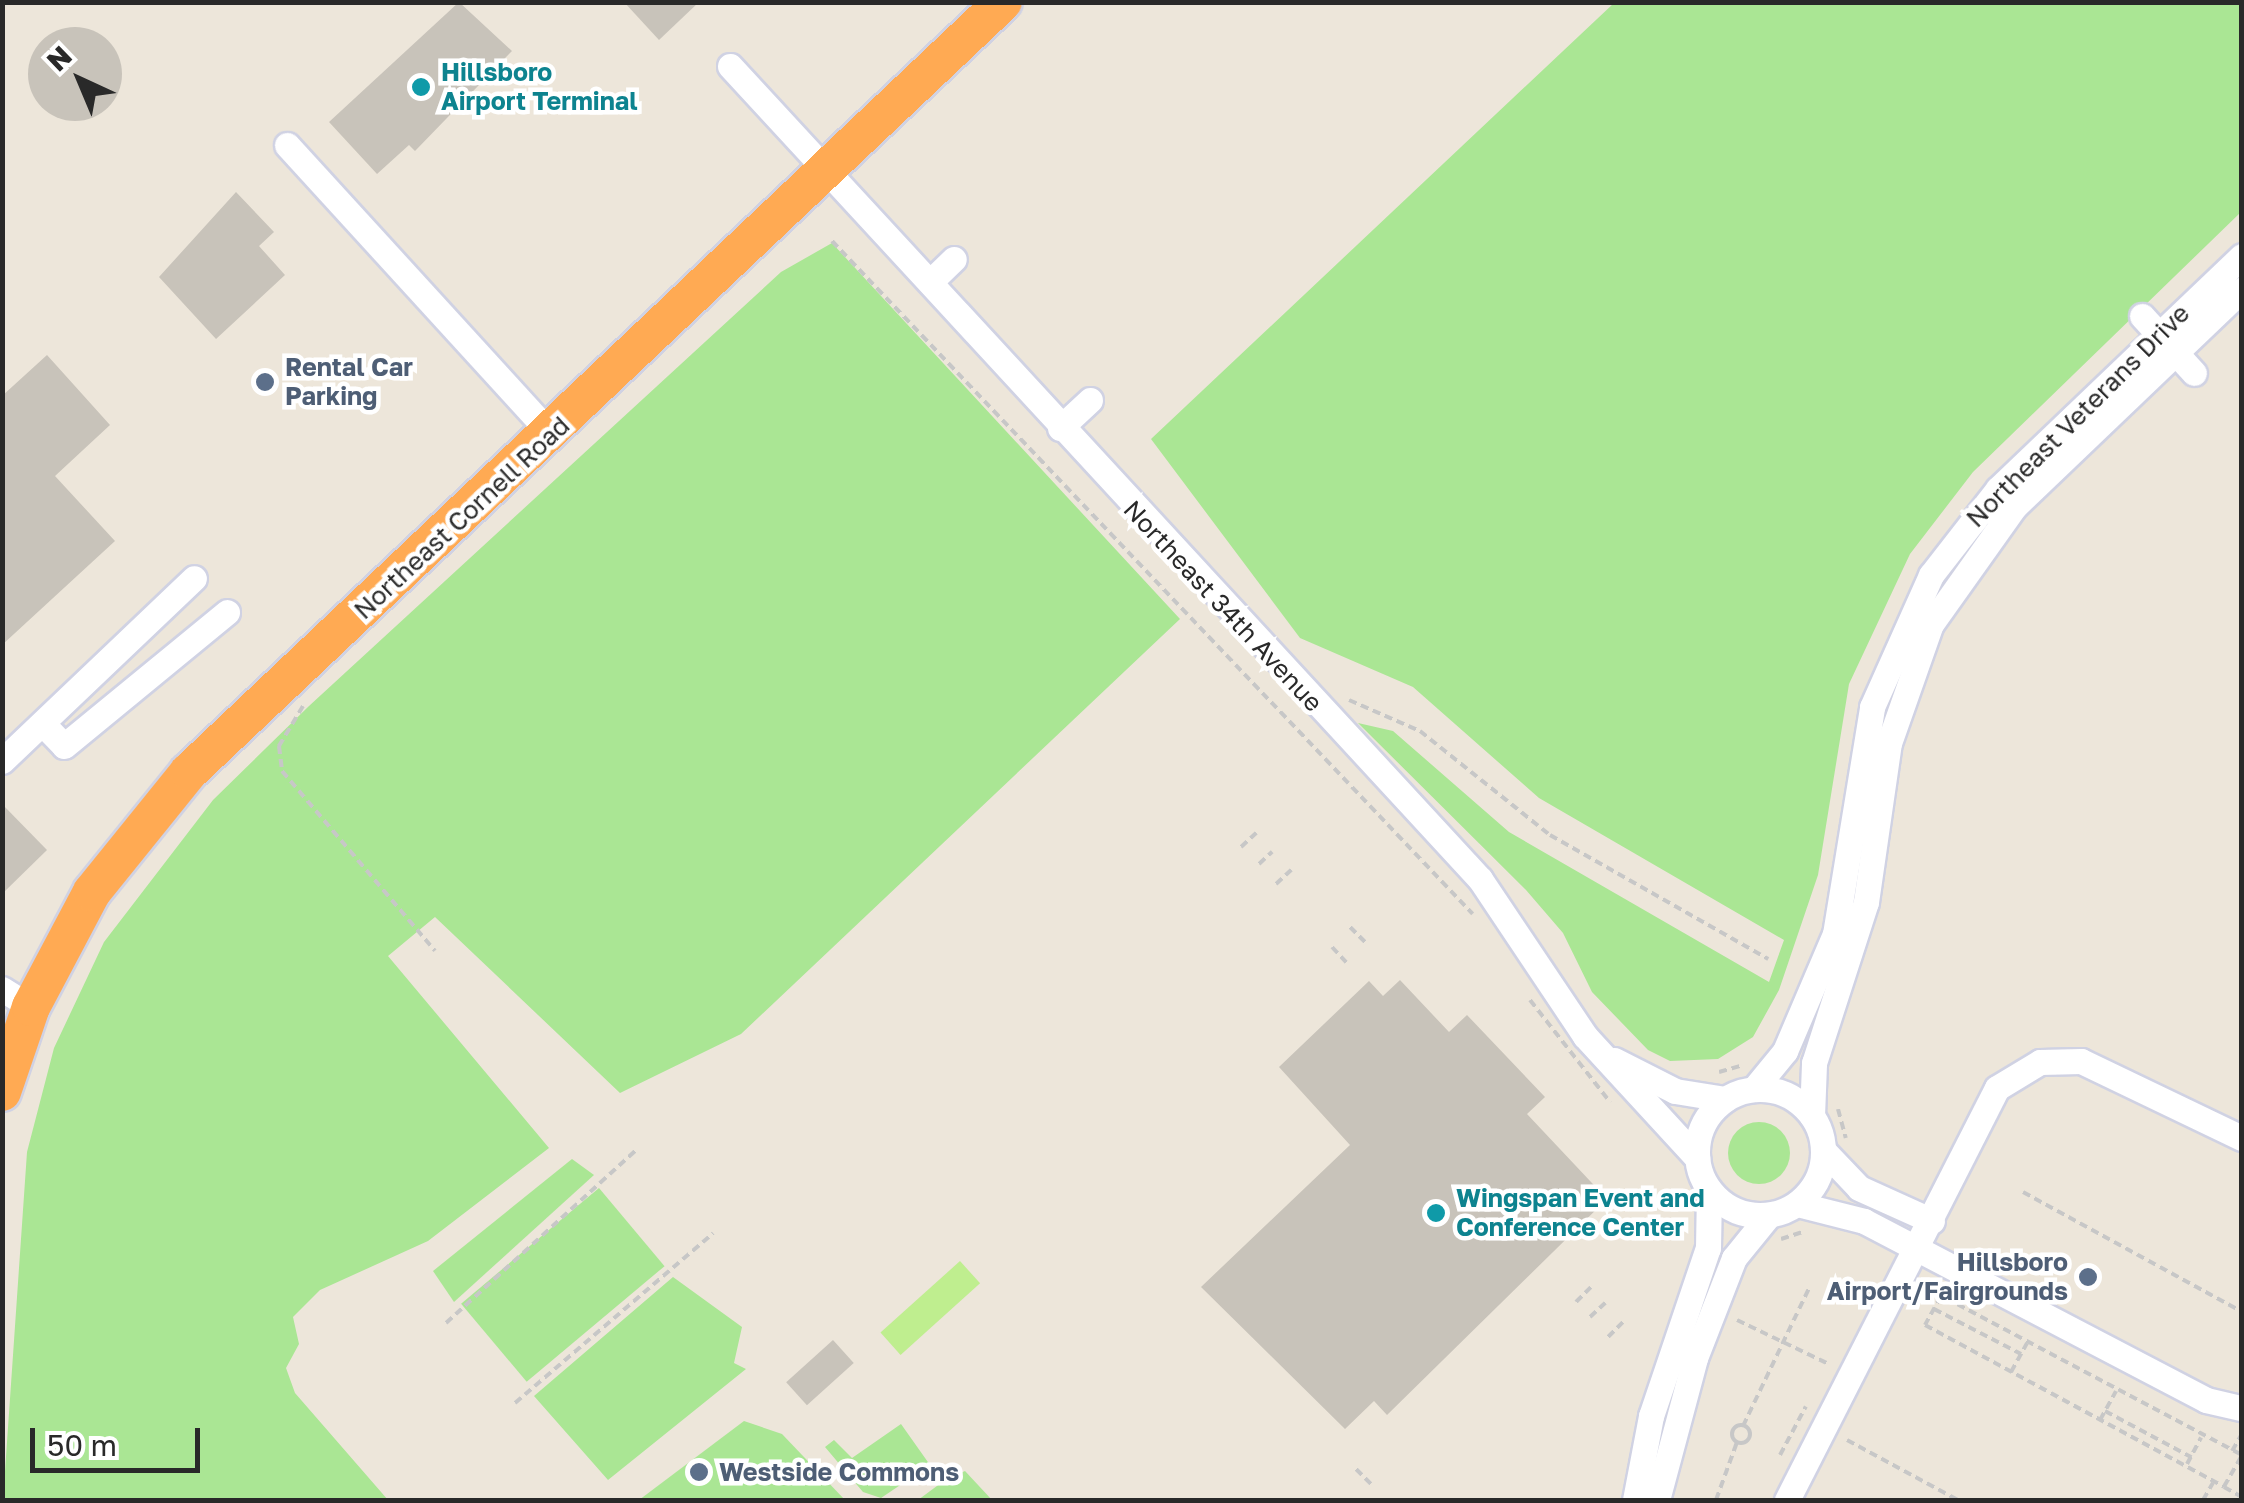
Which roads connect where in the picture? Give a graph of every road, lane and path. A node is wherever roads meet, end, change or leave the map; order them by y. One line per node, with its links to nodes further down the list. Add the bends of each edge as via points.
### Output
1 (1003, 2): 4 (highway, Northeast Cornell Road)
2 (730, 66): 4 (street, Northeast 34th Avenue)
3 (287, 144): 14 (street)
4 (828, 172): 8 (street, Northeast 34th Avenue); 14 (highway, Northeast Cornell Road)
5 (832, 241): 23 (path, Northeast 34th Avenue)
6 (2242, 256): 10 (street, Northeast Veterans Drive)
7 (954, 259): 8 (street)
8 (930, 282): 13 (street, Northeast 34th Avenue)
9 (2242, 289): 10 (street, Northeast Veterans Drive)
10 (2159, 335): 11 (street); 38 (street, Northeast Veterans Drive, via 1974,515 1912,608 1864,736 1835,934 1785,1051); 42 (street, Northeast Veterans Drive, via 2014,507 1931,624 1893,727 1866,902 1814,1063)
11 (2194, 373)
12 (1090, 400): 13 (street)
13 (1060, 428): 17 (street, Northeast 34th Avenue)
14 (552, 435): 34 (highway, Northeast Cornell Road, via 189,772)
15 (194, 578): 19 (street)
16 (227, 612): 19 (street, via 64,746)
17 (1309, 698): 32 (path, via 1390,712 1550,835); 35 (street, Northeast 34th Avenue, via 1508,911)
18 (304, 706): 31 (path, via 279,746 282,771)
19 (43, 724): 20 (street)
20 (2, 761)
21 (1256, 833): 22 (path)
22 (1242, 846)
23 (1410, 848)
24 (1272, 852): 25 (path)
25 (1258, 864)
26 (1290, 870): 27 (path)
27 (1276, 884)
28 (1350, 928): 29 (path)
29 (1366, 943)
30 (1332, 947): 33 (path)
31 (435, 951)
32 (1768, 959)
33 (1346, 962)
34 (17, 998): 39 (highway, Northeast Cornell Road)
35 (1601, 1052): 41 (street, Northeast 34th Avenue, via 1675,1091); 46 (street, Northeast 34th Avenue)
36 (1758, 1054): 37 (path)
37 (1707, 1074)
38 (1754, 1089): 41 (street); 42 (street, via 1784,1094)
39 (2, 1092)
40 (1836, 1098): 44 (path)
41 (1726, 1099): 46 (street, via 1704,1124)
42 (1812, 1116): 44 (street)
43 (2242, 1138): 51 (street, via 2082,1060 2017,1074 1988,1100)
44 (1835, 1146): 49 (street); 51 (street, via 1859,1188)
45 (635, 1151): 67 (path)
46 (1698, 1158): 47 (street)
47 (1709, 1190): 50 (street, via 1737,1211); 93 (street, via 1708,1248 1651,1416)
48 (2023, 1192): 63 (path)
49 (1797, 1204): 50 (street); 55 (street, via 1846,1214)
50 (1768, 1216): 94 (street, via 1734,1258 1695,1358)
51 (1932, 1221): 55 (street)
52 (1824, 1230): 54 (path)
53 (713, 1233): 75 (path)
54 (1769, 1248)
55 (1919, 1248): 76 (street, via 2206,1400); 96 (street)
56 (1591, 1288): 60 (path)
57 (1809, 1288): 70 (path)
58 (1928, 1289): 59 (path)
59 (1941, 1296): 62 (path); 69 (path)
60 (1576, 1302)
61 (1606, 1303): 64 (path)
62 (1934, 1309): 71 (path); 73 (path, via 1925,1325)
63 (2240, 1311)
64 (1590, 1317)
65 (1733, 1318): 70 (path)
66 (1623, 1322): 68 (path)
67 (446, 1323)
68 (1608, 1337)
69 (2027, 1342): 71 (path); 74 (path)
70 (1785, 1344): 72 (path); 79 (path)
71 (2020, 1354): 73 (path)
72 (1829, 1364)
73 (2011, 1372): 78 (path)
74 (2116, 1391): 77 (path); 81 (path)
75 (515, 1402)
76 (2242, 1408)
77 (2105, 1411): 78 (path); 86 (path)
78 (2100, 1420): 87 (path)
79 (1744, 1426): 83 (path, via 1732,1430); 83 (path, via 1748,1439)
80 (2242, 1434): 84 (path)
81 (2201, 1438): 84 (path); 86 (path)
82 (1847, 1440): 97 (path)
83 (1736, 1442): 95 (path)
84 (2232, 1451): 85 (path)
85 (2242, 1455): 91 (path)
86 (2191, 1457): 87 (path)
87 (2186, 1466): 89 (path)
88 (1356, 1469): 90 (path)
89 (2214, 1482): 91 (path); 98 (path)
90 (1371, 1484)
91 (2224, 1487): 92 (path)
92 (2242, 1497)
93 (1635, 1500)
94 (1658, 1500)
95 (1716, 1500)
96 (1786, 1500)
97 (1958, 1500)
98 (2203, 1500)

